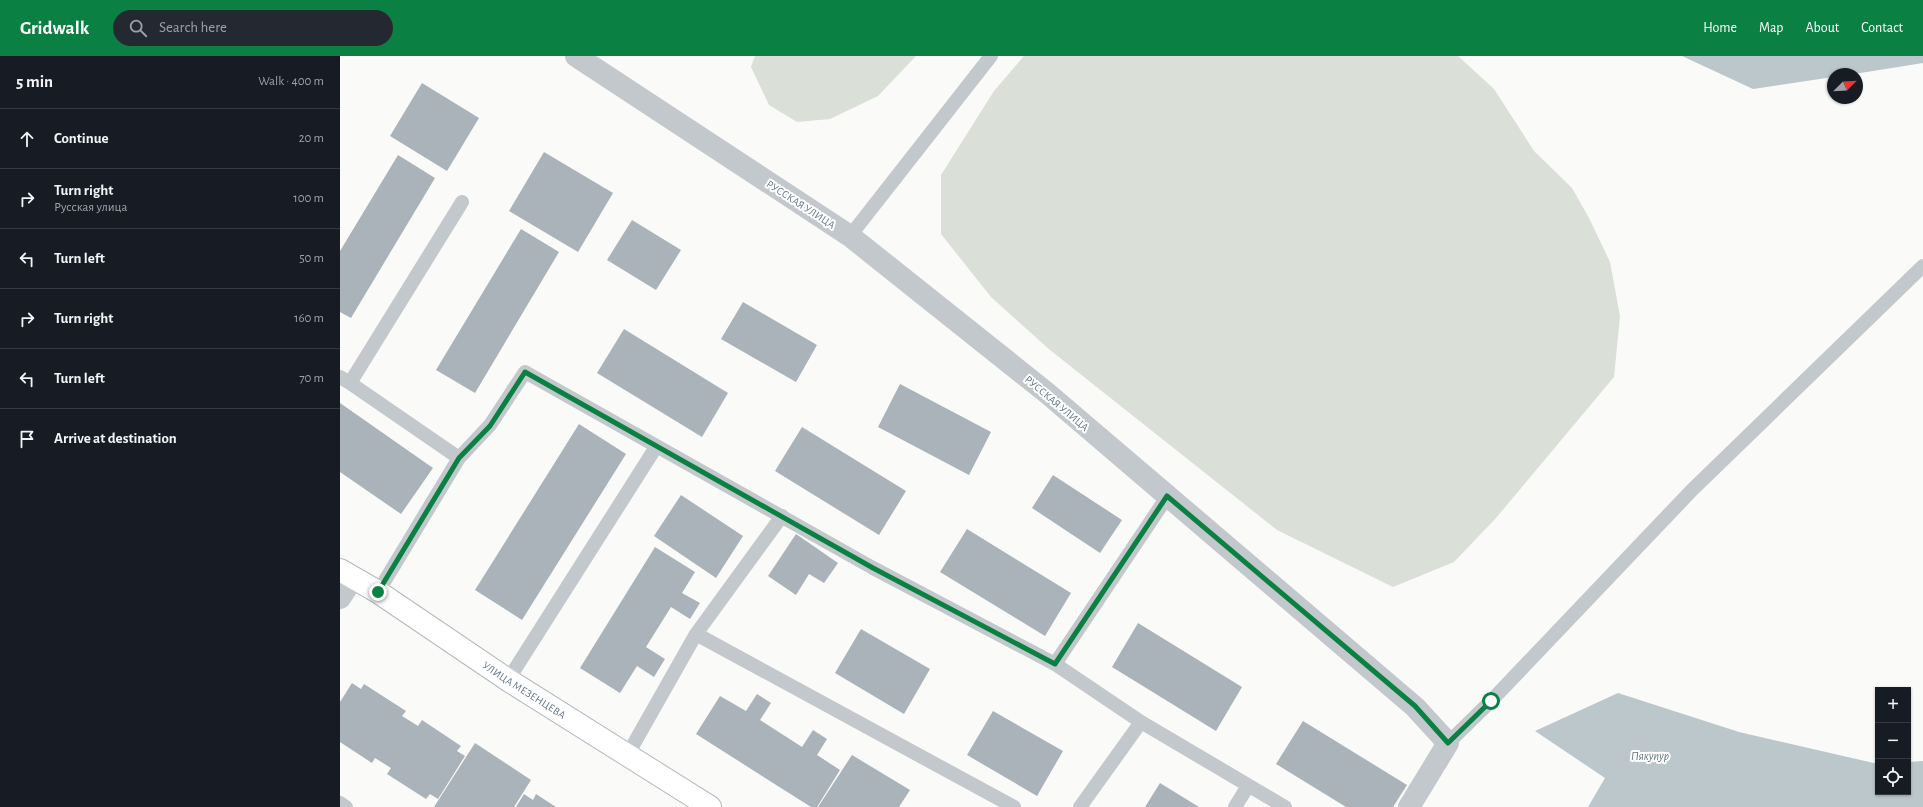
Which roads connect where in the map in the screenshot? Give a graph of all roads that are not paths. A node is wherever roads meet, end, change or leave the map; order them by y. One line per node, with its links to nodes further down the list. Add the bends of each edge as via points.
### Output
1 (576, 56): 4 (street, РУССКАЯ УЛИЦА)
2 (991, 56): 4 (lane)
3 (462, 202): 6 (lane)
4 (850, 236): 9 (street, РУССКАЯ УЛИЦА, via 1047,393)
5 (1923, 266): 18 (lane, via 1692,490)
6 (345, 380): 8 (lane)
7 (656, 446): 8 (lane, via 525,372 490,426); 10 (lane); 16 (lane)
8 (459, 458): 12 (lane)
9 (1167, 496): 15 (lane); 18 (street, РУССКАЯ УЛИЦА, via 1415,706)
10 (782, 516): 14 (lane); 15 (lane, via 873,568)
11 (346, 574): 12 (main road, УЛИЦА МЕЗЕНЦЕВА); 13 (street)
12 (378, 592): 16 (main road, УЛИЦА МЕЗЕНЦЕВА)
13 (340, 598)
14 (696, 634): 19 (lane); 24 (lane)
15 (1055, 664): 17 (lane)
16 (508, 680): 19 (main road, УЛИЦА МЕЗЕНЦЕВА)
17 (1141, 722): 20 (lane); 25 (lane)
18 (1448, 743): 28 (street)
19 (628, 754): 23 (main road, УЛИЦА МЕЗЕНЦЕВА)
20 (1248, 786): 26 (lane); 27 (lane)
21 (340, 803): 22 (lane)
22 (346, 807)
23 (710, 807)
24 (1014, 807)
25 (1080, 807)
26 (1234, 807)
27 (1285, 807)
28 (1409, 807)

